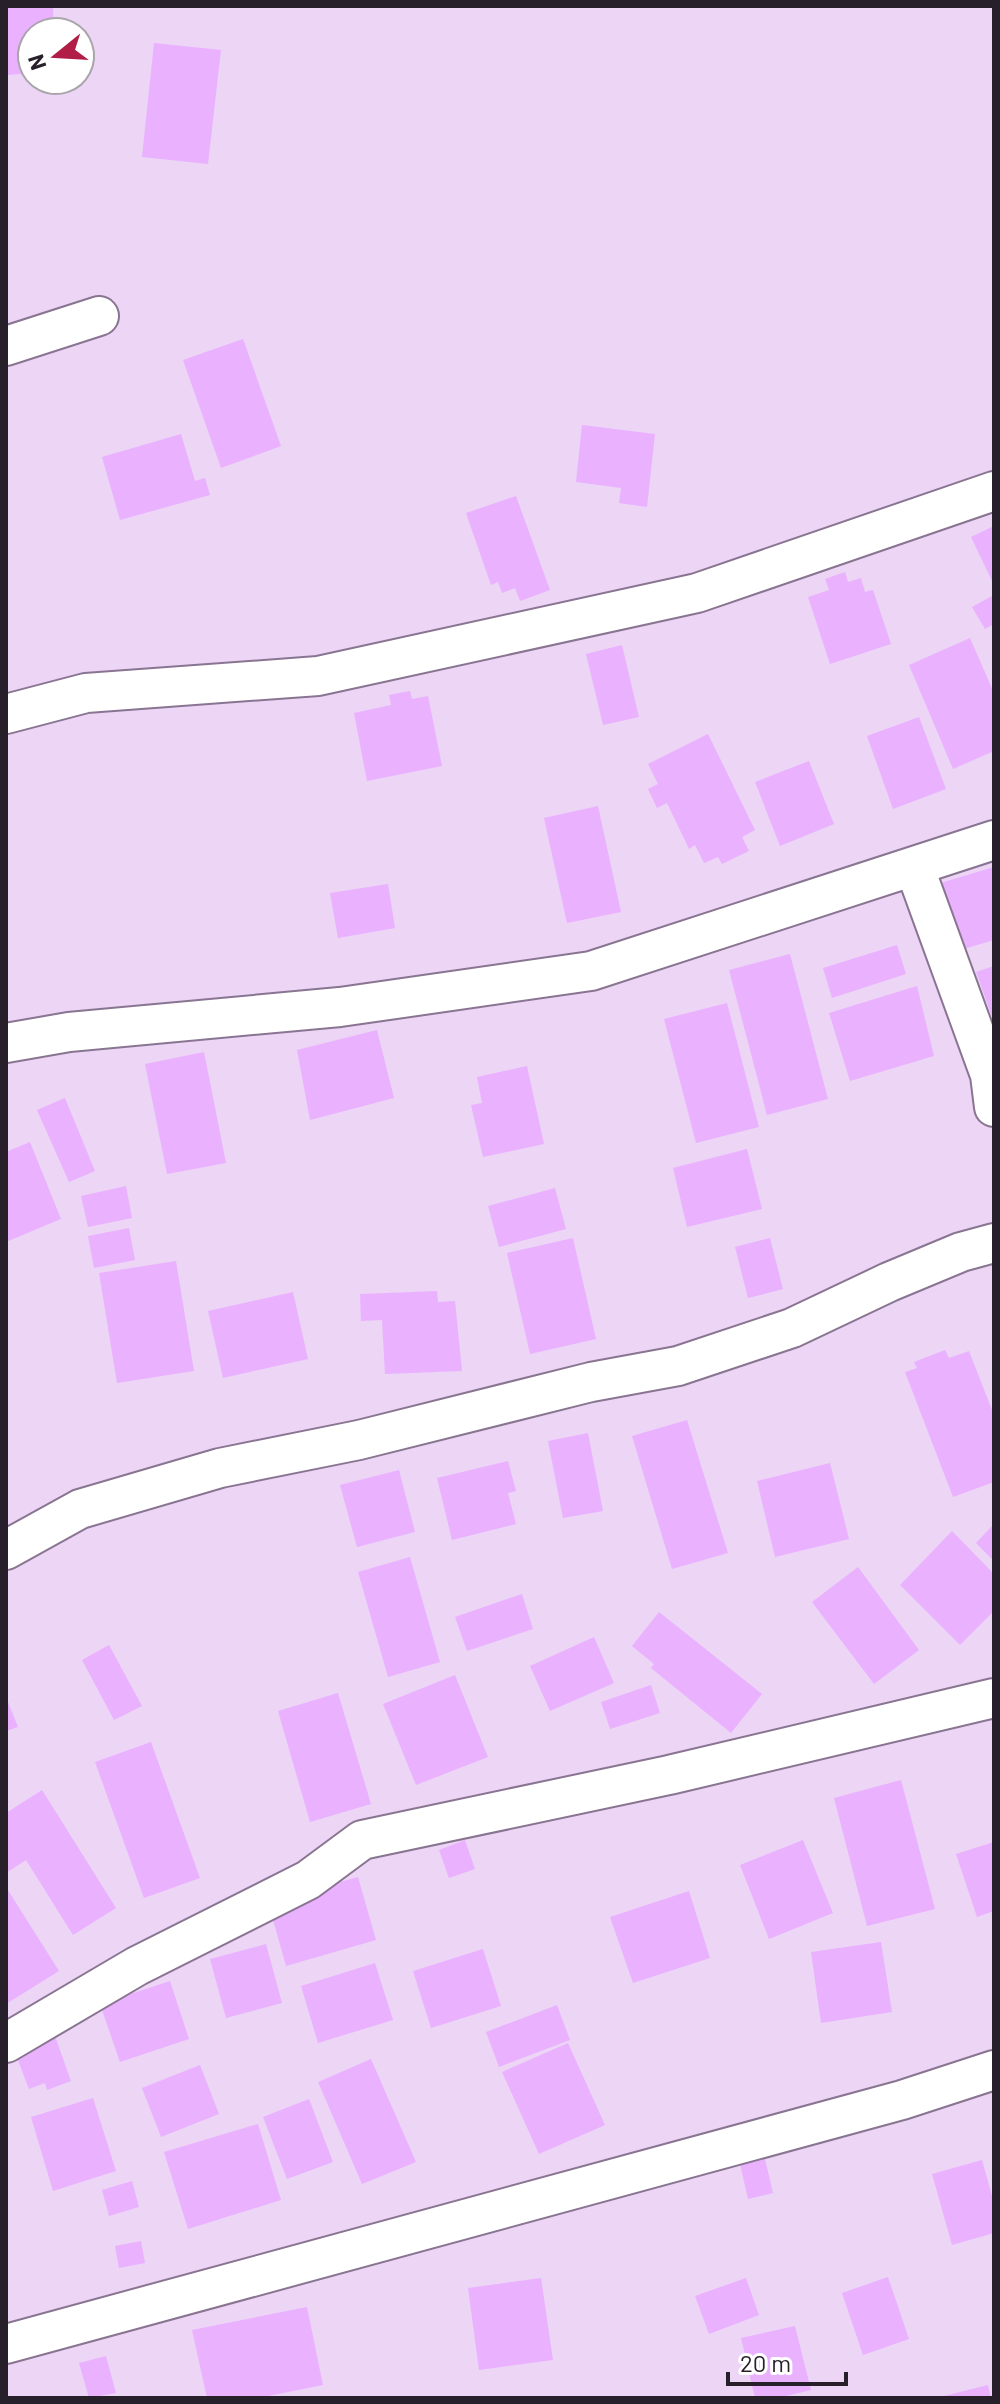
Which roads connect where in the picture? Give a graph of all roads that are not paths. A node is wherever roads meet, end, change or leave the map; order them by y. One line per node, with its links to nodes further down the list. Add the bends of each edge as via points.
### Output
1 (99, 316): 2 (street)
2 (6, 346)
3 (994, 491): 4 (street, via 697,593 318,676 86,693)
4 (6, 714)
5 (994, 840): 6 (street)
6 (914, 866): 7 (street, via 591,971 340,1007 69,1032); 8 (street, via 990,1075)
7 (6, 1043)
8 (994, 1107)
9 (994, 1243): 10 (street, via 904,1276 792,1328 678,1366 220,1468 80,1509)
10 (6, 1550)
11 (994, 1698): 12 (street, via 362,1840 308,1880 137,1966)
12 (6, 2043)
13 (994, 2070): 14 (street, via 902,2100)
14 (6, 2344)

